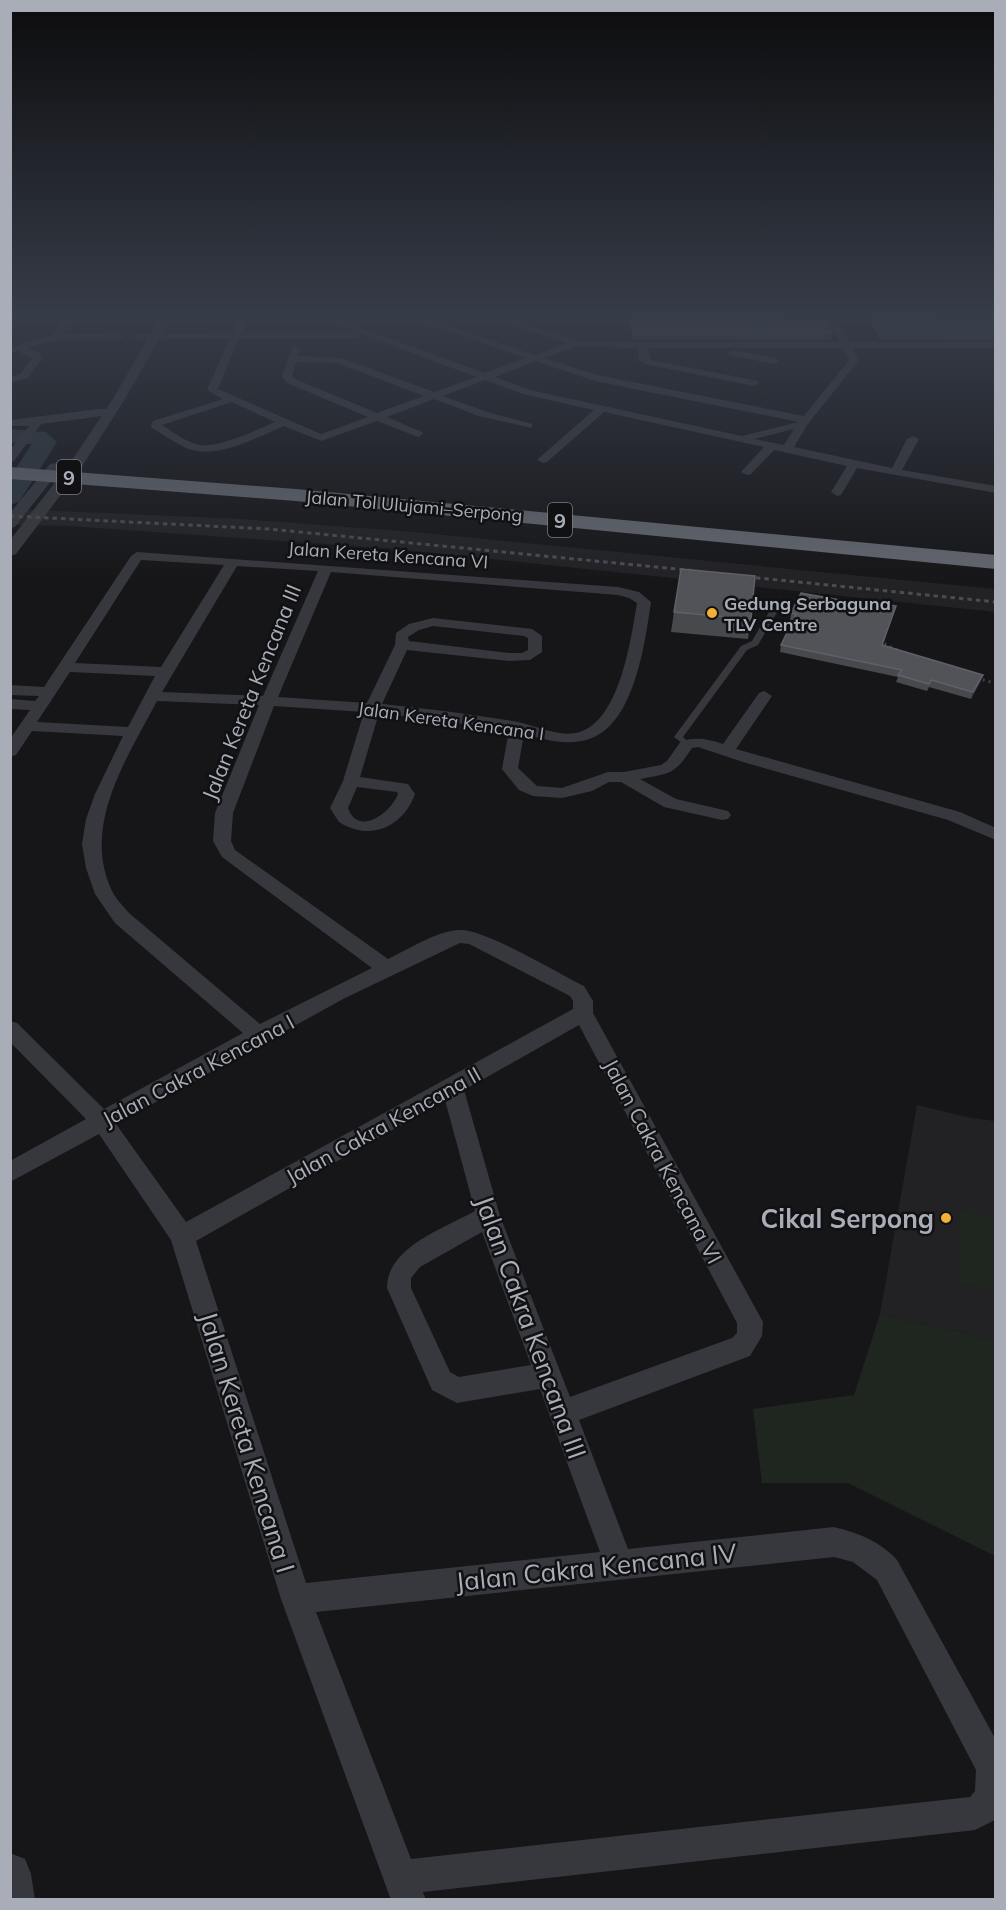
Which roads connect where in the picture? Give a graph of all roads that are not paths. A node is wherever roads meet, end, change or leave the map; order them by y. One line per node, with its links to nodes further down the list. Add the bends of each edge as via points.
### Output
1 (116, 404): 12 (street)
2 (216, 404): 14 (street, via 156,426 203,448)
3 (244, 404): 14 (street)
4 (349, 404): 13 (street)
5 (411, 404): 13 (street)
6 (456, 404): 17 (street)
7 (585, 404): 11 (street)
8 (782, 404): 15 (street)
9 (820, 404): 15 (street)
10 (96, 407): 12 (street); 18 (street); 19 (street)
11 (603, 408): 21 (street); 26 (street)
12 (111, 412): 28 (street)
13 (378, 416): 14 (street, via 320,438); 20 (street)
14 (284, 422)
15 (806, 422): 21 (street); 24 (street)
16 (10, 423): 19 (street)
17 (528, 426)
18 (80, 430)
19 (30, 431): 25 (street)
20 (418, 434)
21 (742, 438): 23 (street)
22 (913, 439): 30 (street)
23 (772, 445): 24 (street); 29 (street)
24 (787, 449): 27 (street)
25 (10, 458): 32 (highway, Jalan Tol Ulujami–Serpong / 9)
26 (543, 460)
27 (854, 464): 30 (street); 34 (street)
28 (74, 468): 35 (street, via 58,462); 37 (street)
29 (747, 472)
30 (895, 472): 33 (street)
31 (10, 473): 32 (highway, Jalan Tol Ulujami–Serpong / 9)
32 (131, 474): 36 (highway, Jalan Tol Ulujami–Serpong / 9, via 319,482); 39 (highway, Jalan Tol Ulujami–Serpong / 9)
33 (996, 490)
34 (837, 492)
35 (10, 524)
36 (996, 546)
37 (10, 551)
38 (233, 562): 40 (street, Jalan Kereta Kencana VI); 44 (street, Jalan Kereta Kencana VI, via 138,556); 45 (street)
39 (996, 562)
40 (326, 568): 41 (street, Jalan Kereta Kencana VI); 50 (street, Jalan Kereta Kencana III)
41 (634, 595): 54 (street, Jalan Kereta Kencana I, via 644,602 630,675 598,729 578,736)
42 (779, 602): 56 (lane, via 755,643 744,648 678,737)
43 (402, 645): 43 (street, via 401,636 406,630 433,622 527,632 537,642 535,652 517,657); 52 (street)
44 (66, 667): 45 (street); 49 (street)
45 (165, 672): 47 (street)
46 (10, 690): 49 (street)
47 (152, 696): 50 (street, Jalan Kereta Kencana I); 55 (street)
48 (764, 696): 58 (street)
49 (45, 699): 51 (street); 53 (street)
50 (268, 702): 52 (street, Jalan Kereta Kencana I); 63 (street, Jalan Kereta Kencana III, via 224,813 222,841 228,854)
51 (10, 704)
52 (373, 707): 54 (street, Jalan Kereta Kencana I); 60 (street)
53 (27, 726): 55 (street); 57 (street)
54 (517, 727): 59 (street, via 510,769 533,791 562,793 602,778)
55 (133, 732): 66 (street, via 95,819 91,844 94,868 104,894 122,918)
56 (687, 744): 58 (street, via 703,743); 59 (street, via 666,769)
57 (10, 752)
58 (726, 752): 62 (street, via 954,816)
59 (624, 777): 61 (street, via 670,803)
60 (351, 781)
61 (722, 815)
62 (996, 835)
63 (386, 968): 64 (street, Jalan Cakra Kencana VI, via 450,938 473,938 577,991 583,1001); 66 (street, Jalan Cakra Kencana I)
64 (583, 1013): 67 (street, Jalan Cakra Kencana II); 73 (street, Jalan Cakra Kencana VI, via 750,1322 751,1332 741,1347)
65 (10, 1029): 68 (street, Jalan Kereta Kencana I)
66 (260, 1036): 68 (street, Jalan Cakra Kencana I)
67 (452, 1087): 70 (street, Jalan Cakra Kencana III); 71 (street, Jalan Cakra Kencana II)
68 (102, 1121): 69 (street, Jalan Cakra Kencana I); 71 (street, Jalan Kereta Kencana I)
69 (10, 1173)
70 (488, 1216): 72 (street, Jalan Cakra Kencana III); 72 (street, via 411,1259 399,1275 399,1288 441,1381 457,1389)
71 (182, 1236): 75 (street, Jalan Kereta Kencana I)
72 (547, 1375): 73 (street, Jalan Cakra Kencana III)
73 (563, 1413): 74 (street, Jalan Cakra Kencana III)
74 (619, 1564): 75 (street, Jalan Cakra Kencana IV); 77 (street, Jalan Cakra Kencana IV, via 834,1542 861,1548 875,1556 887,1570 992,1767 993,1790 987,1807 975,1814)
75 (296, 1599): 77 (street, Jalan Kereta Kencana I)
76 (10, 1874): 78 (street)
77 (406, 1888)
78 (14, 1899)

